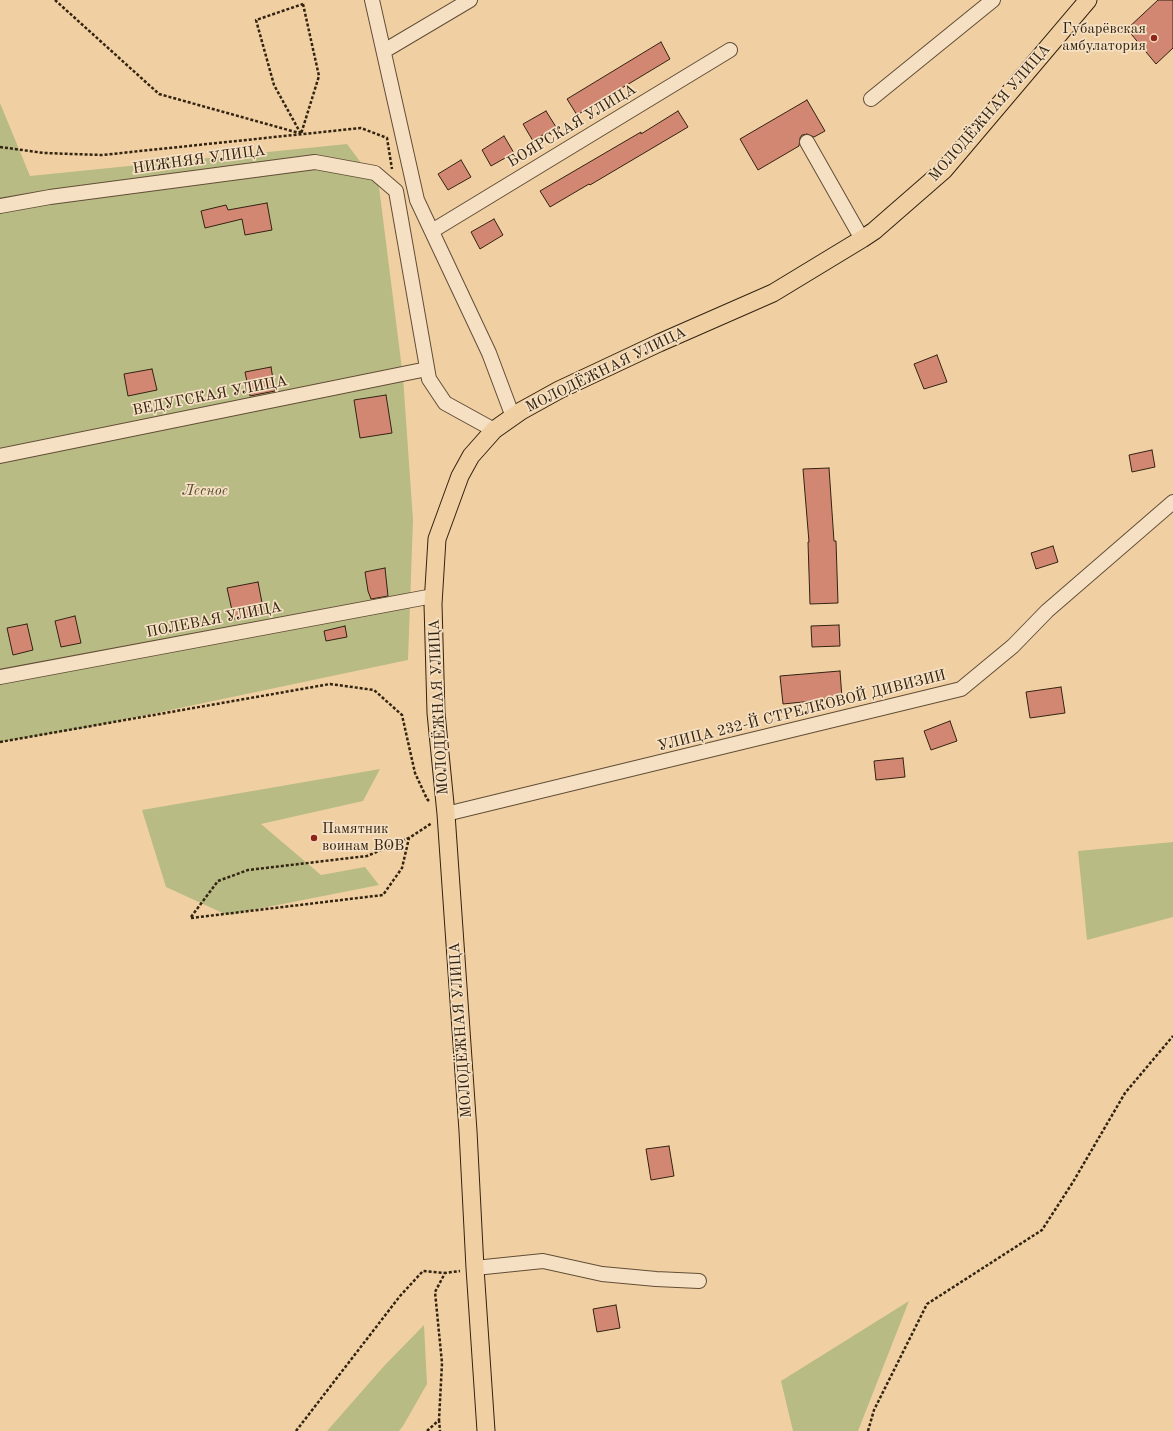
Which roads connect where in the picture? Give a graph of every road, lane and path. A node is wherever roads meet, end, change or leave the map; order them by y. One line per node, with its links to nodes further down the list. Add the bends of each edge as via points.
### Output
1 (55, 0): 9 (path, via 159,94)
2 (372, 0): 7 (street)
3 (470, 0): 7 (street)
4 (993, 0): 8 (street)
5 (1088, 0): 15 (main road, МОЛОДЁЖНАЯ УЛИЦА, via 944,170)
6 (730, 50): 14 (street, БОЯРСКАЯ УЛИЦА)
7 (384, 51): 14 (street, via 417,200)
8 (872, 99)
9 (301, 134): 9 (path, via 274,85 256,20 303,4 319,76); 11 (path, via 102,155 44,153); 12 (path, via 361,128 387,138)
10 (806, 142): 15 (street)
11 (0, 147)
12 (396, 191): 13 (street, НИЖНЯЯ УЛИЦА, via 375,173 315,162); 16 (street)
13 (0, 206)
14 (432, 230): 17 (street, via 489,353)
15 (862, 239): 17 (main road, МОЛОДЁЖНАЯ УЛИЦА, via 773,293 559,390)
16 (427, 369): 18 (street, via 429,379 445,403); 19 (street, ВЕДУГСКАЯ УЛИЦА)
17 (513, 417): 18 (main road, МОЛОДЁЖНАЯ УЛИЦА)
18 (494, 430): 21 (main road, МОЛОДЁЖНАЯ УЛИЦА, via 471,456 460,476 437,539)
19 (0, 456)
20 (1173, 502): 24 (street, УЛИЦА 232-Й СТРЕЛКОВОЙ ДИВИЗИИ, via 1048,611 1013,646 961,689)
21 (433, 596): 22 (street, ПОЛЕВАЯ УЛИЦА); 24 (main road, МОЛОДЁЖНАЯ УЛИЦА, via 436,713)
22 (0, 676)
23 (0, 742): 24 (path, via 330,684 374,690 402,715 415,773 426,799)
24 (446, 814): 25 (path); 27 (main road, МОЛОДЁЖНАЯ УЛИЦА)
25 (409, 838): 25 (path, via 402,868 383,895 191,918 218,881 248,870 367,856)
26 (1173, 1036): 35 (path, via 1125,1093 1042,1230 927,1304 874,1410)
27 (475, 1268): 28 (path); 29 (street, via 543,1261 602,1274); 34 (main road, МОЛОДЁЖНАЯ УЛИЦА)
28 (446, 1273): 30 (path, via 435,1292 442,1363); 31 (path, via 423,1271 400,1296)
29 (699, 1282)
30 (439, 1420): 32 (path); 33 (path)
31 (296, 1431)
32 (427, 1431)
33 (440, 1431)
34 (486, 1431)
35 (868, 1431)

